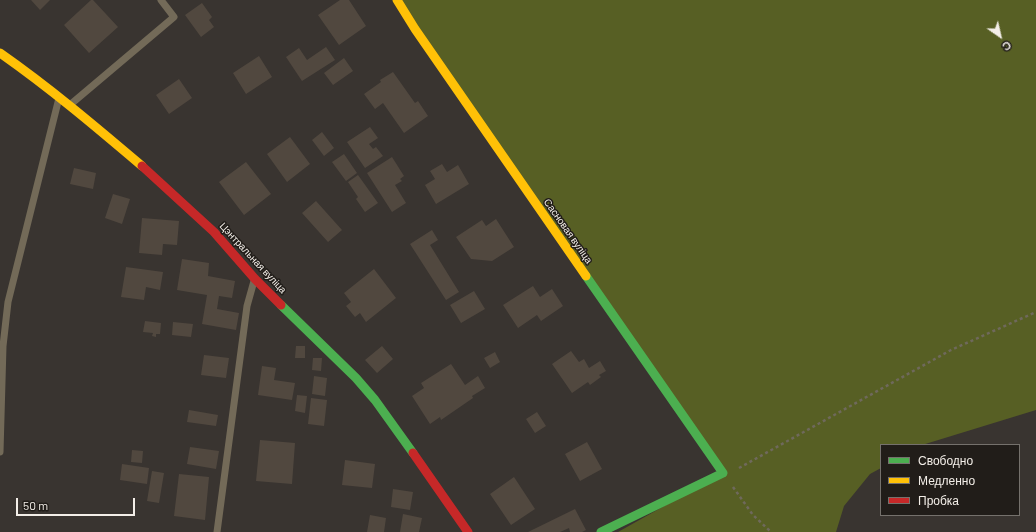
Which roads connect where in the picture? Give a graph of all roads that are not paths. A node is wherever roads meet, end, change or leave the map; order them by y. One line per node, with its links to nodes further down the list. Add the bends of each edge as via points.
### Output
1 (161, 0): 5 (lane, via 174,17)
2 (396, 0): 10 (street, Сасновая вуліца, via 723,473)
3 (0, 53): 4 (street, Цэнтральная вуліца)
4 (59, 96): 5 (street, Цэнтральная вуліца); 7 (lane, via 8,302 3,346)
5 (70, 104): 6 (street, Цэнтральная вуліца, via 214,232)
6 (255, 279): 8 (lane, via 246,319); 9 (street, Цэнтральная вуліца, via 356,378 375,400)
7 (0, 452)
8 (217, 532)
9 (468, 532)
10 (601, 532)

